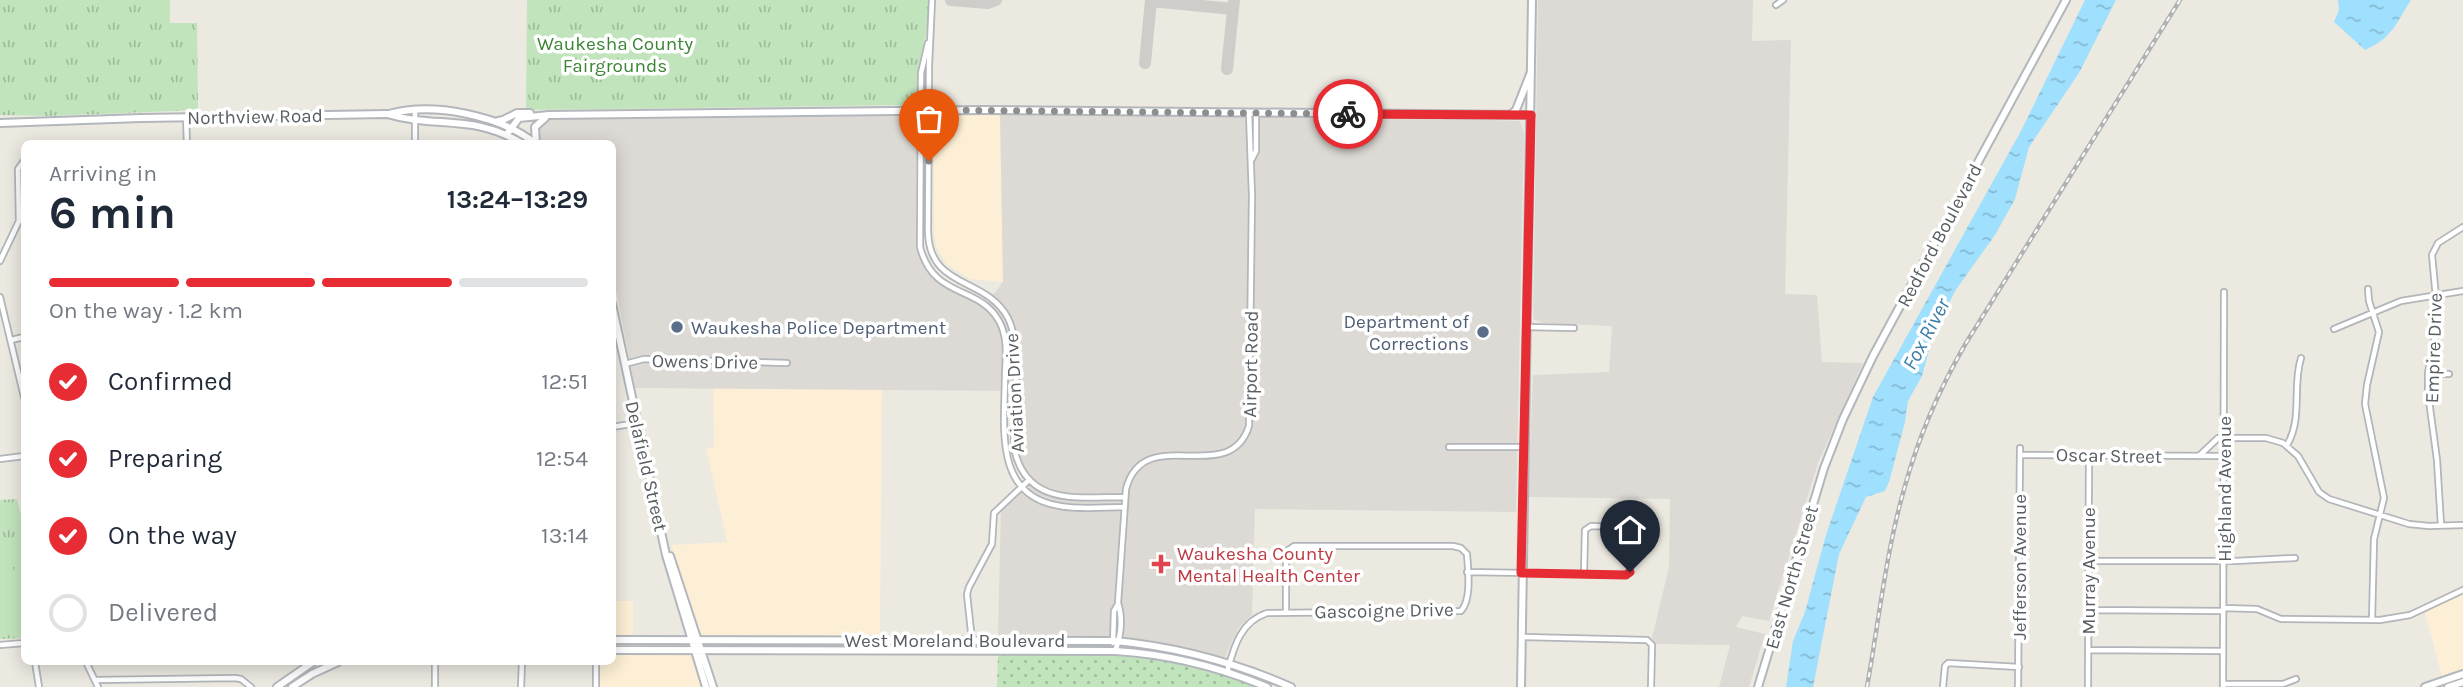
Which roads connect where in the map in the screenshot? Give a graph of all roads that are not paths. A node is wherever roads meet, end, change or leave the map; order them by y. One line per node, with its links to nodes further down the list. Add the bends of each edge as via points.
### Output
1 (932, 0): 6 (street)
2 (1532, 0): 7 (street)
3 (1783, 0): 5 (street)
4 (2066, 0): 70 (street, Redford Boulevard, via 1866,371)
5 (1776, 5)
6 (931, 31): 8 (street, via 922,67); 9 (street)
7 (1531, 70): 14 (street, via 1516,110); 15 (street)
8 (920, 110): 9 (street); 13 (street); 25 (street)
9 (929, 110): 11 (street); 26 (street)
10 (522, 113): 13 (street); 17 (street); 19 (street, via 513,118)
11 (1252, 113): 14 (street); 73 (street, Airport Road, via 1256,151 1252,160 1247,432 1222,454 1162,455 1146,460 1131,476)
12 (415, 115): 16 (street, Northview Road); 17 (street, via 453,113); 19 (street, Northview Road); 21 (street)
13 (549, 115): 19 (street, via 519,118); 24 (street, via 535,127)
14 (1509, 115): 15 (street)
15 (1531, 115): 43 (street)
16 (186, 117): 18 (street, Northview Road); 20 (street)
17 (494, 121): 19 (street)
18 (0, 123)
19 (509, 130): 22 (street); 23 (street)
20 (187, 140)
21 (415, 140)
22 (519, 140)
23 (528, 140)
24 (536, 140)
25 (919, 161): 26 (street); 33 (street, via 919,239)
26 (929, 161): 31 (street, via 928,234)
27 (21, 165): 28 (street)
28 (21, 206)
29 (21, 221): 32 (street)
30 (2463, 227): 38 (street, Empire Drive, via 2438,243 2433,252)
31 (935, 260): 33 (street); 37 (street, Aviation Drive, via 949,276)
32 (0, 261)
33 (929, 269): 40 (street, Aviation Drive, via 947,286)
34 (2368, 289): 41 (street)
35 (2463, 291): 38 (street)
36 (2224, 292): 60 (street, Highland Avenue)
37 (984, 293): 40 (street); 52 (street, Aviation Drive, via 1009,321 1015,338)
38 (2437, 295): 41 (street, via 2401,301); 53 (street, Empire Drive, via 2437,331)
39 (0, 297): 47 (street)
40 (979, 300): 51 (street, Aviation Drive, via 1001,325)
41 (2373, 313): 45 (street); 77 (street, via 2379,336 2365,404 2384,492)
42 (616, 322): 50 (street, Delafield Street)
43 (1527, 327): 44 (street); 63 (street)
44 (1574, 328)
45 (2334, 329)
46 (21, 338): 47 (street)
47 (11, 340): 55 (street)
48 (2301, 358): 61 (street, via 2296,424)
49 (787, 363): 50 (street, Owens Drive, via 644,359)
50 (625, 364): 58 (street, Delafield Street)
51 (1006, 368): 52 (street); 56 (street, Aviation Drive)
52 (1015, 368): 57 (street, Aviation Drive)
53 (2428, 373): 54 (street); 79 (street, Empire Drive)
54 (2449, 374)
55 (21, 384)
56 (1005, 394): 57 (street); 72 (street, Aviation Drive, via 1006,457)
57 (1015, 394): 71 (street, Aviation Drive, via 1014,448)
58 (637, 423): 59 (street); 95 (street, Delafield Street, via 665,545)
59 (616, 426)
60 (2224, 437): 61 (street, via 2269,438); 67 (street, via 2214,440); 68 (street, Highland Avenue)
61 (2287, 445): 77 (street, via 2325,496)
62 (1449, 447): 63 (street)
63 (1523, 447): 84 (street)
64 (2020, 451): 65 (street, Oscar Street); 131 (street, Jefferson Avenue)
65 (2089, 455): 67 (street, Oscar Street); 81 (street, Murray Avenue)
66 (21, 456): 69 (street)
67 (2199, 456): 68 (street, Oscar Street)
68 (2224, 456): 82 (street, Highland Avenue)
69 (0, 459)
70 (1822, 474): 139 (street, East North Street)
71 (1029, 480): 72 (street); 74 (street, Aviation Drive, via 1051,494)
72 (1021, 486): 75 (street, via 1043,501); 101 (street, via 995,513 992,544 969,587)
73 (1125, 497): 74 (street, Aviation Drive); 76 (street, Airport Road)
74 (1077, 498): 75 (street)
75 (1077, 507): 76 (street)
76 (1125, 507): 103 (street, Airport Road, via 1121,611)
77 (2380, 515): 79 (street, via 2409,524); 90 (street, via 2374,539)
78 (2463, 524): 79 (street)
79 (2441, 526)
80 (2295, 558): 82 (street)
81 (2088, 561): 82 (street); 88 (street, Murray Avenue)
82 (2224, 561): 87 (street, Highland Avenue)
83 (1467, 572): 84 (street, Gascoigne Drive); 89 (street, Gascoigne Drive, via 1467,603 1456,612); 89 (street, via 1466,554 1457,546 1294,546 1286,557)
84 (1521, 573): 85 (street, Gascoigne Drive); 91 (street)
85 (1584, 574): 85 (street, Gascoigne Drive, via 1587,528 1631,529 1630,572)
86 (2463, 590): 90 (street, via 2410,615)
87 (2223, 609): 88 (street); 90 (street, via 2257,609 2281,620); 121 (street, Highland Avenue)
88 (2088, 610): 119 (street, Murray Avenue)
89 (1286, 611): 123 (street, Gascoigne Drive, via 1261,615 1248,624 1237,639)
90 (2372, 620)
91 (1521, 637): 153 (street); 154 (street, via 1649,640)
92 (616, 640): 93 (street, West Moreland Boulevard)
93 (631, 640): 94 (street, West Moreland Boulevard); 108 (street)
94 (663, 640): 95 (street, West Moreland Boulevard); 109 (street)
95 (695, 640): 96 (street, West Moreland Boulevard); 110 (street, Delafield Street); 111 (street, Delafield Street)
96 (739, 640): 97 (street, West Moreland Boulevard); 112 (street)
97 (764, 640): 98 (street, West Moreland Boulevard); 113 (street)
98 (818, 640): 99 (street, West Moreland Boulevard); 114 (street)
99 (871, 640): 100 (street, West Moreland Boulevard); 115 (street)
100 (917, 640): 101 (street, West Moreland Boulevard); 116 (street)
101 (973, 640): 102 (street, West Moreland Boulevard); 117 (street)
102 (1063, 640): 103 (street, West Moreland Boulevard); 118 (street)
103 (1115, 641): 106 (street, West Moreland Boulevard); 120 (street, Airport Road)
104 (21, 643): 105 (street)
105 (0, 645)
106 (1153, 645): 122 (street); 123 (street, West Moreland Boulevard)
107 (616, 650): 108 (street, West Moreland Boulevard)
108 (631, 650): 109 (street, West Moreland Boulevard)
109 (663, 650): 110 (street, West Moreland Boulevard)
110 (694, 650): 111 (street, West Moreland Boulevard); 133 (street, Delafield Street)
111 (703, 650): 112 (street, West Moreland Boulevard); 133 (street, Delafield Street)
112 (739, 650): 113 (street, West Moreland Boulevard)
113 (764, 650): 114 (street, West Moreland Boulevard)
114 (818, 650): 115 (street, West Moreland Boulevard)
115 (871, 650): 116 (street, West Moreland Boulevard)
116 (917, 650): 117 (street, West Moreland Boulevard)
117 (973, 650): 118 (street, West Moreland Boulevard)
118 (1063, 650): 120 (street, West Moreland Boulevard)
119 (2088, 650): 121 (street); 157 (street, Murray Avenue)
120 (1115, 651): 122 (street, West Moreland Boulevard)
121 (2223, 651): 140 (street, Highland Avenue)
122 (1151, 654): 132 (street, West Moreland Boulevard)
123 (1230, 663): 132 (street, Gascoigne Drive); 138 (street, West Moreland Boulevard)
124 (35, 665): 141 (street)
125 (87, 665): 136 (street)
126 (316, 665): 144 (street)
127 (317, 665): 145 (street)
128 (435, 665): 146 (street)
129 (522, 665): 147 (street)
130 (596, 665): 148 (street)
131 (2019, 667): 155 (street, via 1949,663); 156 (street, Jefferson Avenue)
132 (1227, 672): 151 (street, West Moreland Boulevard)
133 (705, 674): 149 (street, Delafield Street); 150 (street, Delafield Street)
134 (2463, 674): 158 (street)
135 (2296, 679): 140 (street, via 2283,684)
136 (94, 680): 142 (street); 143 (street, via 235,678)
137 (2463, 682): 159 (street)
138 (1282, 685): 152 (street, West Moreland Boulevard)
139 (1761, 685)
140 (2223, 685)
141 (38, 687)
142 (98, 687)
143 (251, 687)
144 (277, 687)
145 (292, 687)
146 (435, 687)
147 (521, 687)
148 (596, 687)
149 (706, 687)
150 (713, 687)
151 (1267, 687)
152 (1291, 687)
153 (1521, 687)
154 (1651, 687)
155 (1943, 687)
156 (2018, 687)
157 (2088, 687)
158 (2425, 687)
159 (2448, 687)

